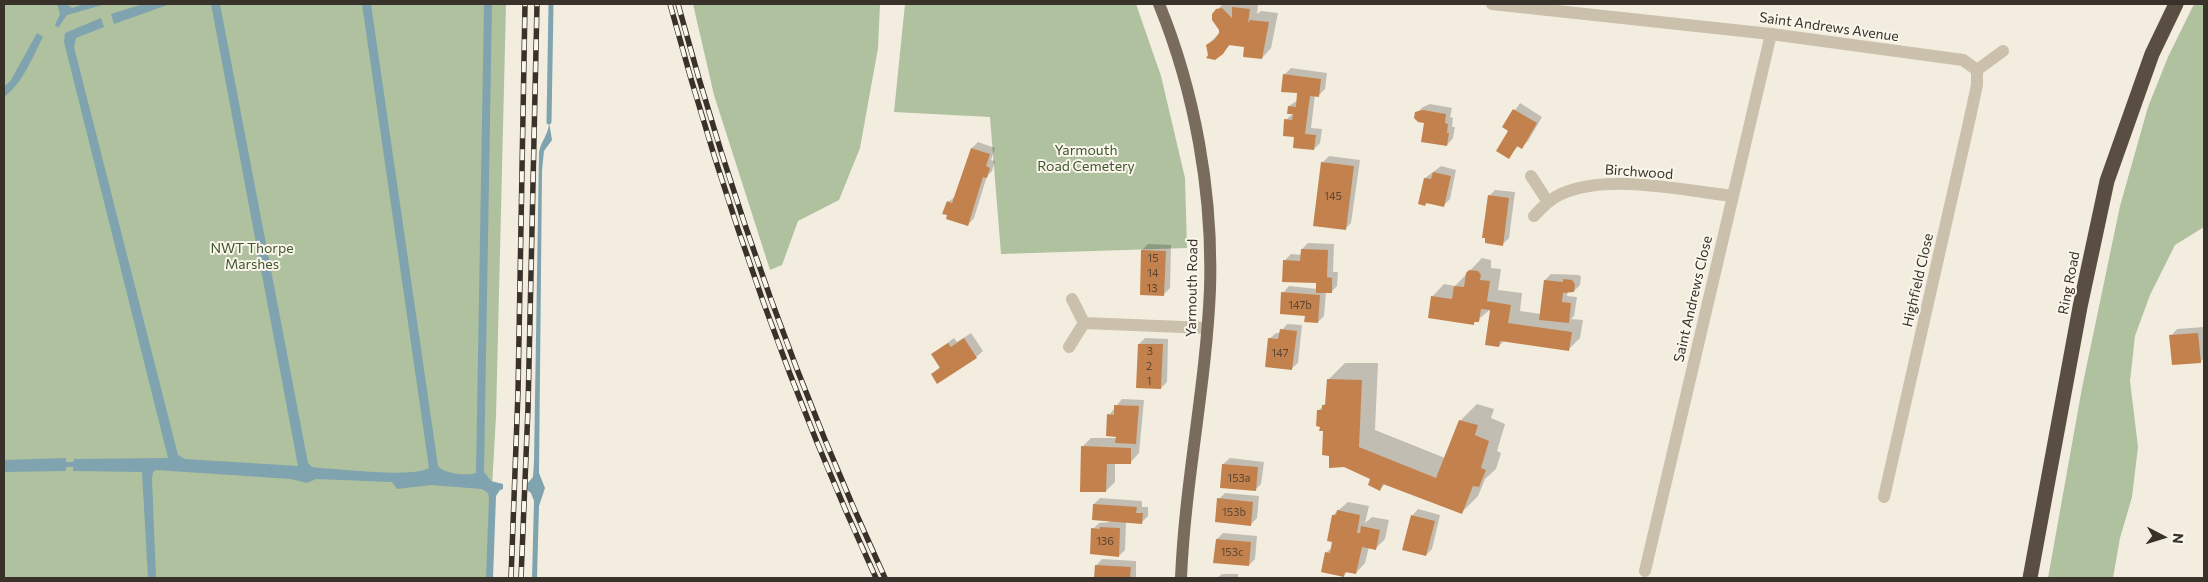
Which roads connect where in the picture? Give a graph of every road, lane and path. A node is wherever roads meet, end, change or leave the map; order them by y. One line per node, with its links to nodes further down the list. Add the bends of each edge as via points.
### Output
1 (1159, 4): 13 (main road, Yarmouth Road, via 1193,114 1203,163 1210,258)
2 (1492, 4): 4 (street, Saint Andrews Avenue)
3 (2176, 4): 18 (highway, Ring Road, via 2152,54 2107,181 2080,306)
4 (1771, 34): 6 (street, Saint Andrews Avenue, via 1963,60); 8 (street, Saint Andrews Close)
5 (2003, 51): 6 (street)
6 (1977, 70): 15 (street, Highfield Close, via 1969,122)
7 (1531, 176): 9 (street)
8 (1733, 196): 9 (street, Birchwood, via 1606,183 1580,188); 16 (street, Saint Andrews Close)
9 (1548, 202): 10 (street, Birchwood)
10 (1534, 216)
11 (1072, 300): 12 (street)
12 (1084, 323): 13 (street); 14 (street)
13 (1207, 328): 17 (main road, Yarmouth Road)
14 (1069, 347)
15 (1884, 497)
16 (1645, 571)
17 (1181, 578)
18 (2030, 578)

